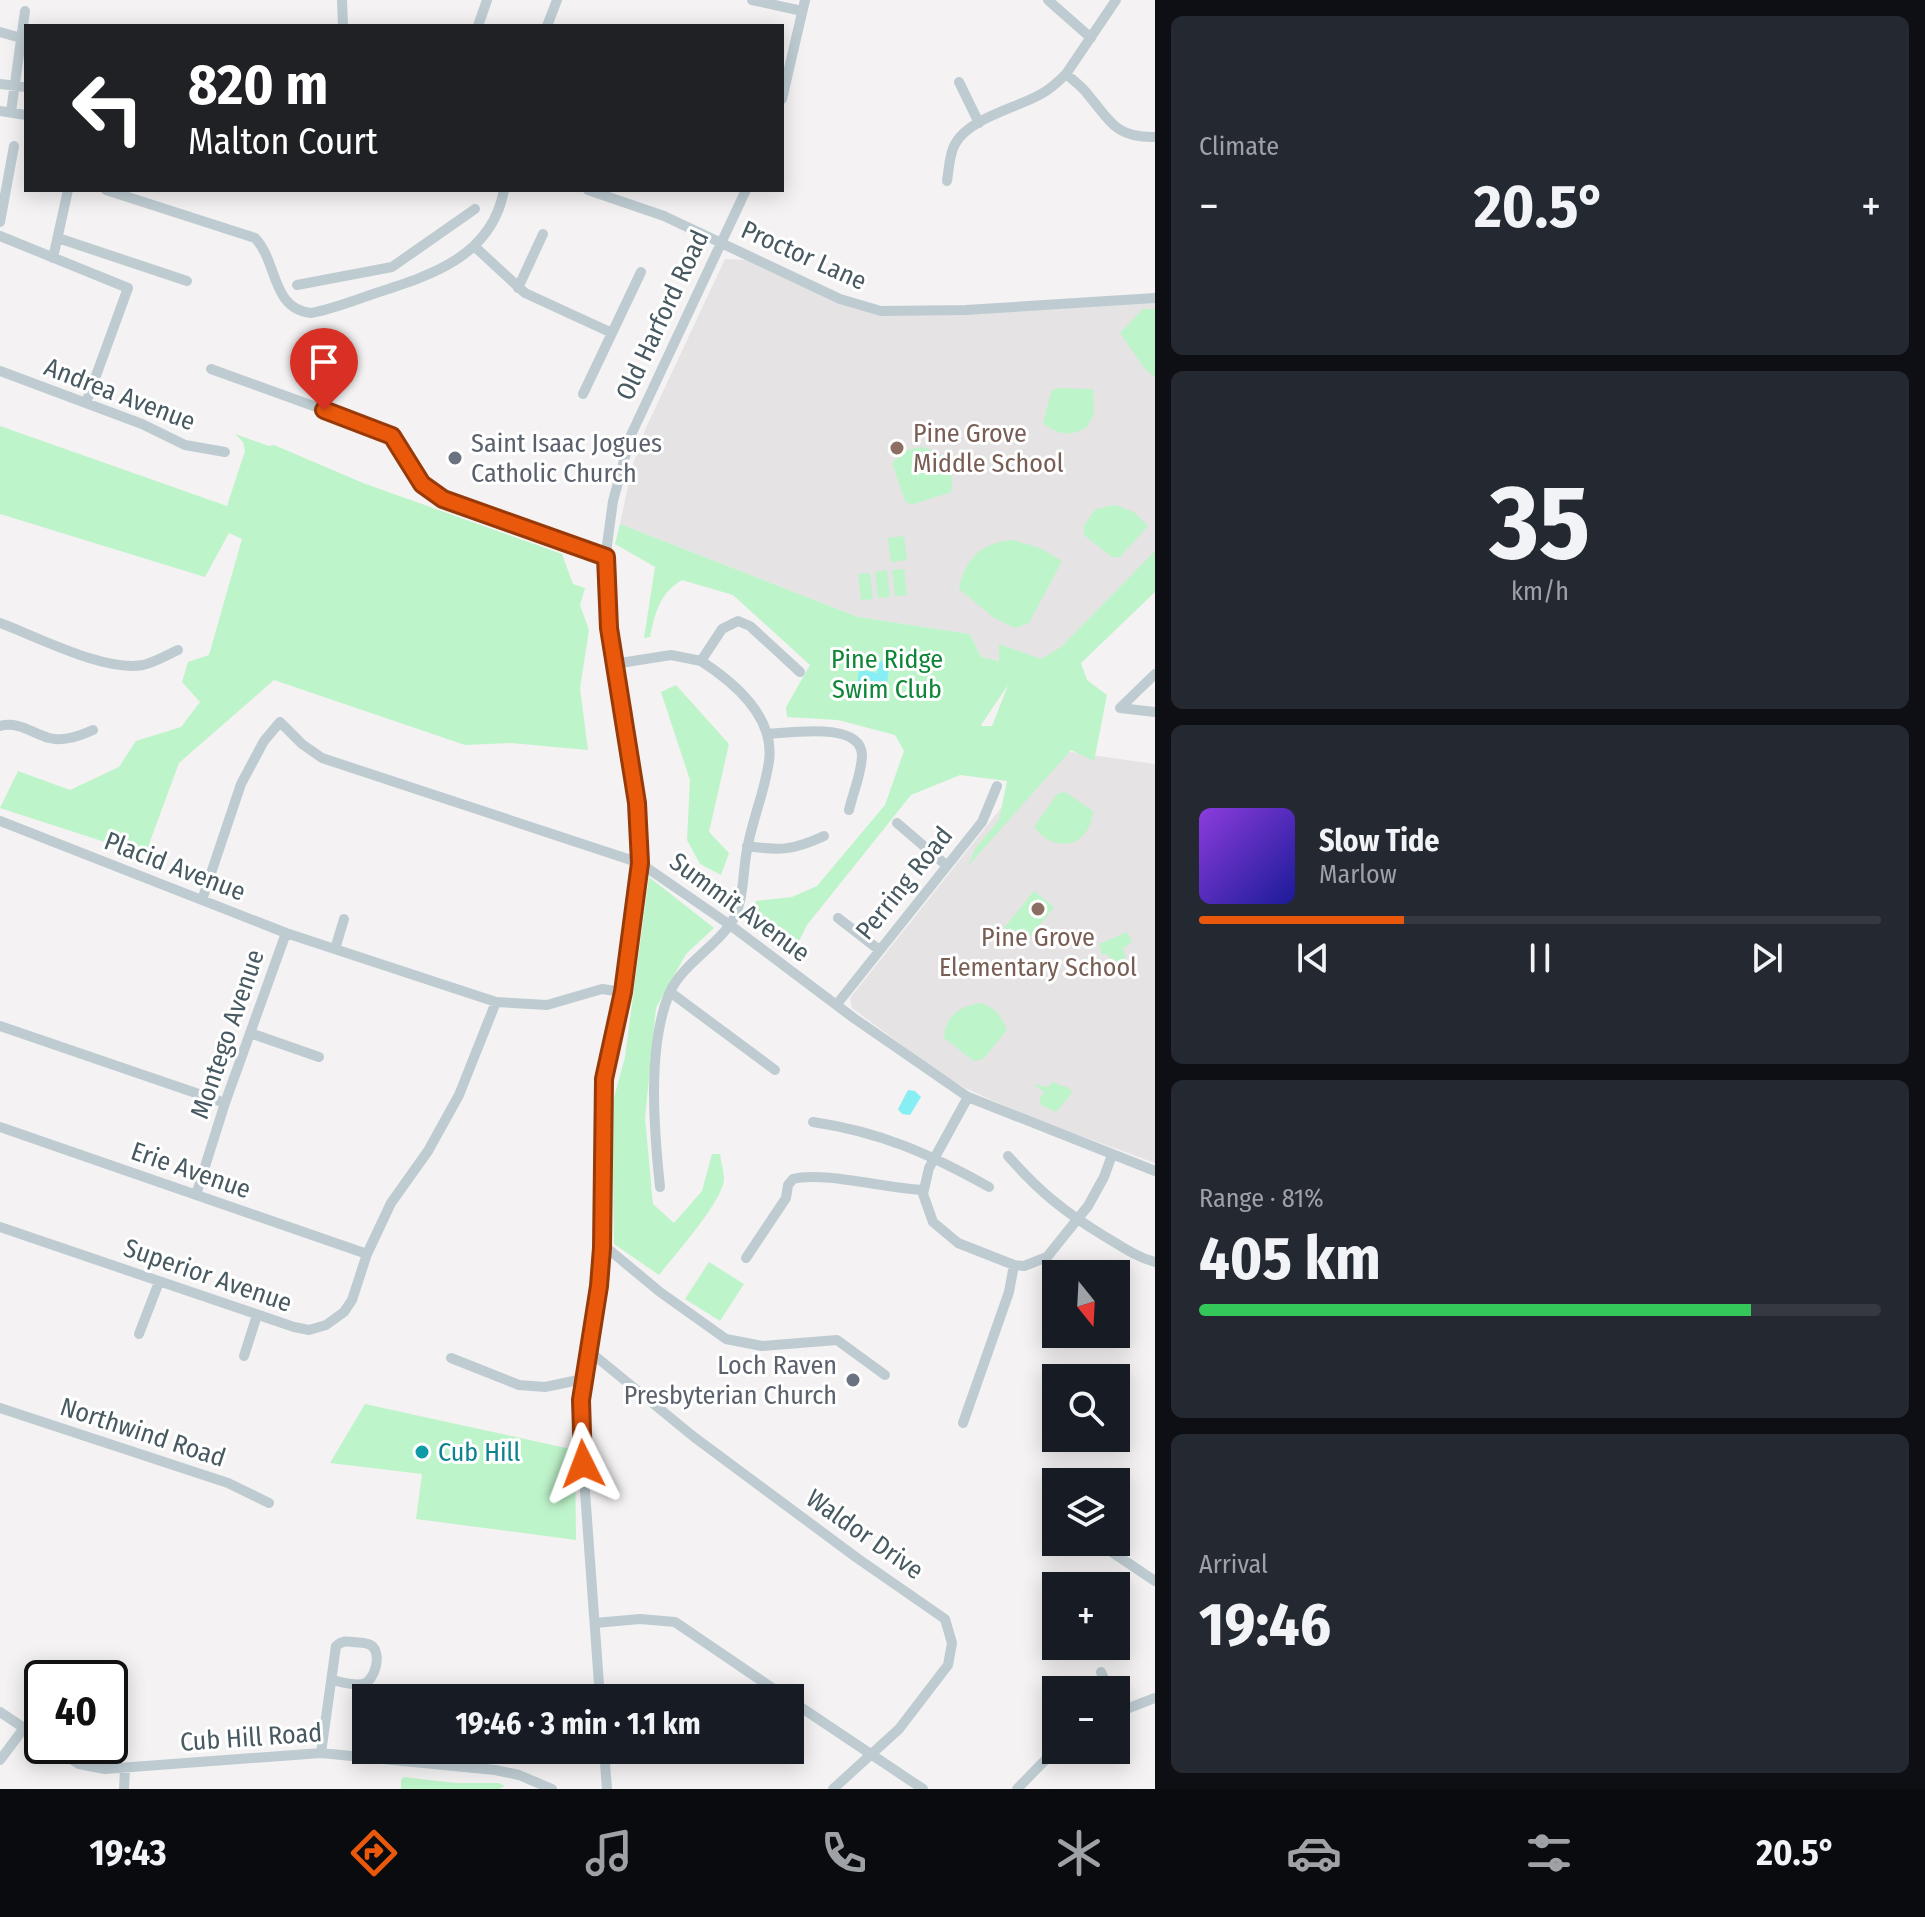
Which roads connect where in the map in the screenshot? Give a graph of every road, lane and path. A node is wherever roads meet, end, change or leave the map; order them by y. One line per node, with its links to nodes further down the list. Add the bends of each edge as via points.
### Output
1 (342, 0): 9 (street)
2 (487, 0): 10 (street)
3 (557, 0): 11 (street)
4 (752, 0): 7 (street)
5 (1048, 0): 14 (street)
6 (1116, 0): 14 (street)
7 (803, 6): 19 (street)
8 (25, 11): 13 (street)
9 (343, 24)
10 (479, 24)
11 (548, 24)
12 (0, 32): 13 (street)
13 (21, 38): 18 (street)
14 (1091, 38): 15 (street)
15 (1066, 74): 21 (street, via 1043,93); 22 (street, via 1117,128)
16 (959, 82): 21 (street)
17 (0, 84): 18 (street)
18 (20, 86): 20 (street)
19 (784, 90)
20 (5, 112)
21 (979, 123): 24 (street, via 956,142)
22 (1155, 137)
23 (14, 146): 25 (street)
24 (947, 181)
25 (4, 184): 32 (street)
26 (68, 192): 35 (street)
27 (112, 192): 43 (street, via 255,238 283,298 300,311 317,312)
28 (503, 192): 37 (street, via 496,215)
29 (594, 192): 36 (street, Proctor Lane)
30 (745, 192): 36 (street, Old Harford Road)
31 (475, 209): 39 (street)
32 (0, 222)
33 (543, 234): 44 (street)
34 (0, 236): 38 (street)
35 (58, 238): 38 (street); 41 (street)
36 (721, 242): 45 (street, Proctor Lane, via 840,299 881,311); 52 (street, Old Harford Road, via 631,435 613,501)
37 (474, 246): 43 (street, via 448,267); 44 (street)
38 (53, 258): 50 (street, via 128,288)
39 (392, 267): 42 (street); 43 (street)
40 (641, 272): 46 (street)
41 (187, 281)
42 (297, 285)
43 (398, 286)
44 (518, 288): 46 (street)
45 (1155, 298)
46 (612, 333): 49 (street)
47 (211, 369): 52 (street, via 388,433 422,484 443,499)
48 (0, 371): 50 (street, Andrea Avenue)
49 (583, 394)
50 (86, 403): 51 (street, Andrea Avenue, via 185,445)
51 (225, 452)
52 (606, 557): 56 (street, Old Harford Road)
53 (0, 623): 54 (street, via 118,666 145,664)
54 (178, 650)
55 (701, 661): 56 (street, via 671,655); 57 (street, via 722,629 738,621); 62 (street, via 742,694)
56 (614, 664): 69 (street, Old Harford Road, via 636,793)
57 (800, 672)
58 (1155, 674): 59 (street, via 1120,708)
59 (1155, 712)
60 (0, 726): 61 (street, via 21,726 58,739)
61 (93, 730)
62 (768, 734): 64 (street, via 823,731 857,740 862,757); 68 (street, via 769,761)
63 (997, 786): 70 (street, Perring Road, via 982,822)
64 (849, 810)
65 (0, 821): 71 (street, Placid Avenue)
66 (897, 823): 70 (street)
67 (824, 836): 68 (street, via 787,850)
68 (747, 846): 74 (street, via 740,899)
69 (640, 863): 71 (street, Summit Avenue, via 322,758 280,722 241,784); 74 (street, Summit Avenue); 78 (street, Old Harford Road)
70 (946, 865): 77 (street, Perring Road)
71 (202, 900): 75 (street, Placid Avenue)
72 (838, 918): 77 (street)
73 (344, 919): 76 (street)
74 (730, 925): 79 (street); 81 (street, Summit Avenue)
75 (286, 933): 76 (street, Placid Avenue); 83 (street, Montego Avenue)
76 (335, 949): 80 (street, Placid Avenue)
77 (878, 949): 81 (street, Perring Road)
78 (623, 992): 80 (street, Placid Avenue, via 602,989 547,1005); 100 (street, Old Harford Road, via 604,1079)
79 (670, 992): 85 (street); 94 (street, via 656,1080)
80 (496, 1002): 101 (street, Superior Avenue, via 459,1095 391,1203)
81 (837, 1004): 86 (street, Summit Avenue)
82 (0, 1026): 87 (street)
83 (250, 1033): 84 (street); 87 (street, Montego Avenue)
84 (319, 1057)
85 (775, 1070)
86 (968, 1097): 90 (street, Summit Avenue); 92 (street)
87 (225, 1103): 97 (street, Montego Avenue)
88 (813, 1122): 92 (street, via 882,1136)
89 (0, 1127): 97 (street, Erie Avenue)
90 (1112, 1155): 93 (street, Summit Avenue); 98 (street)
91 (1008, 1156): 98 (street, via 1045,1196)
92 (935, 1157): 95 (street); 96 (street)
93 (1155, 1171)
94 (660, 1187)
95 (989, 1187)
96 (924, 1190): 102 (street, via 811,1176 793,1179); 104 (street, via 930,1217 947,1236)
97 (196, 1195): 101 (street, Erie Avenue)
98 (1077, 1219): 103 (street); 104 (street, via 1047,1257)
99 (0, 1227): 105 (street, Superior Avenue)
100 (602, 1248): 108 (street, Old Harford Road); 111 (street, via 726,1339 762,1346 837,1340)
101 (367, 1254): 106 (street, Superior Avenue, via 352,1300 335,1320 309,1330)
102 (746, 1258)
103 (1155, 1262)
104 (1014, 1265): 114 (street)
105 (159, 1282): 106 (street, Superior Avenue); 107 (street)
106 (257, 1315): 109 (street)
107 (139, 1334)
108 (589, 1351): 112 (street, Old Harford Road); 130 (street, Waldor Drive, via 694,1437 945,1619 952,1643 948,1665 899,1729)
109 (244, 1356)
110 (451, 1358): 112 (street, via 519,1385 545,1387)
111 (885, 1375)
112 (583, 1379): 118 (street, Old Harford Road, via 582,1448)
113 (0, 1408): 115 (street, Northwind Road, via 223,1482)
114 (963, 1423)
115 (269, 1503)
116 (1118, 1556): 117 (street)
117 (1155, 1581)
118 (595, 1623): 122 (street, Old Harford Road); 123 (street, via 675,1622)
119 (1101, 1672): 120 (street)
120 (1103, 1676)
121 (332, 1680): 121 (street, via 369,1681 375,1649 338,1643); 129 (street)
122 (599, 1684)
123 (765, 1684)
124 (1155, 1698): 125 (street)
125 (1130, 1706)
126 (804, 1709): 130 (street)
127 (0, 1712): 128 (street)
128 (24, 1728): 131 (street)
129 (321, 1753): 135 (street, Cub Hill Road); 137 (street, Cub Hill Road, via 495,1770)
130 (871, 1753): 139 (street, Waldor Drive); 140 (street)
131 (0, 1760)
132 (1042, 1763): 141 (street)
133 (81, 1764): 135 (street, Cub Hill Road)
134 (605, 1764): 138 (street)
135 (125, 1769): 136 (street)
136 (124, 1789)
137 (552, 1789)
138 (607, 1789)
139 (833, 1789)
140 (923, 1789)
141 (1017, 1789)

